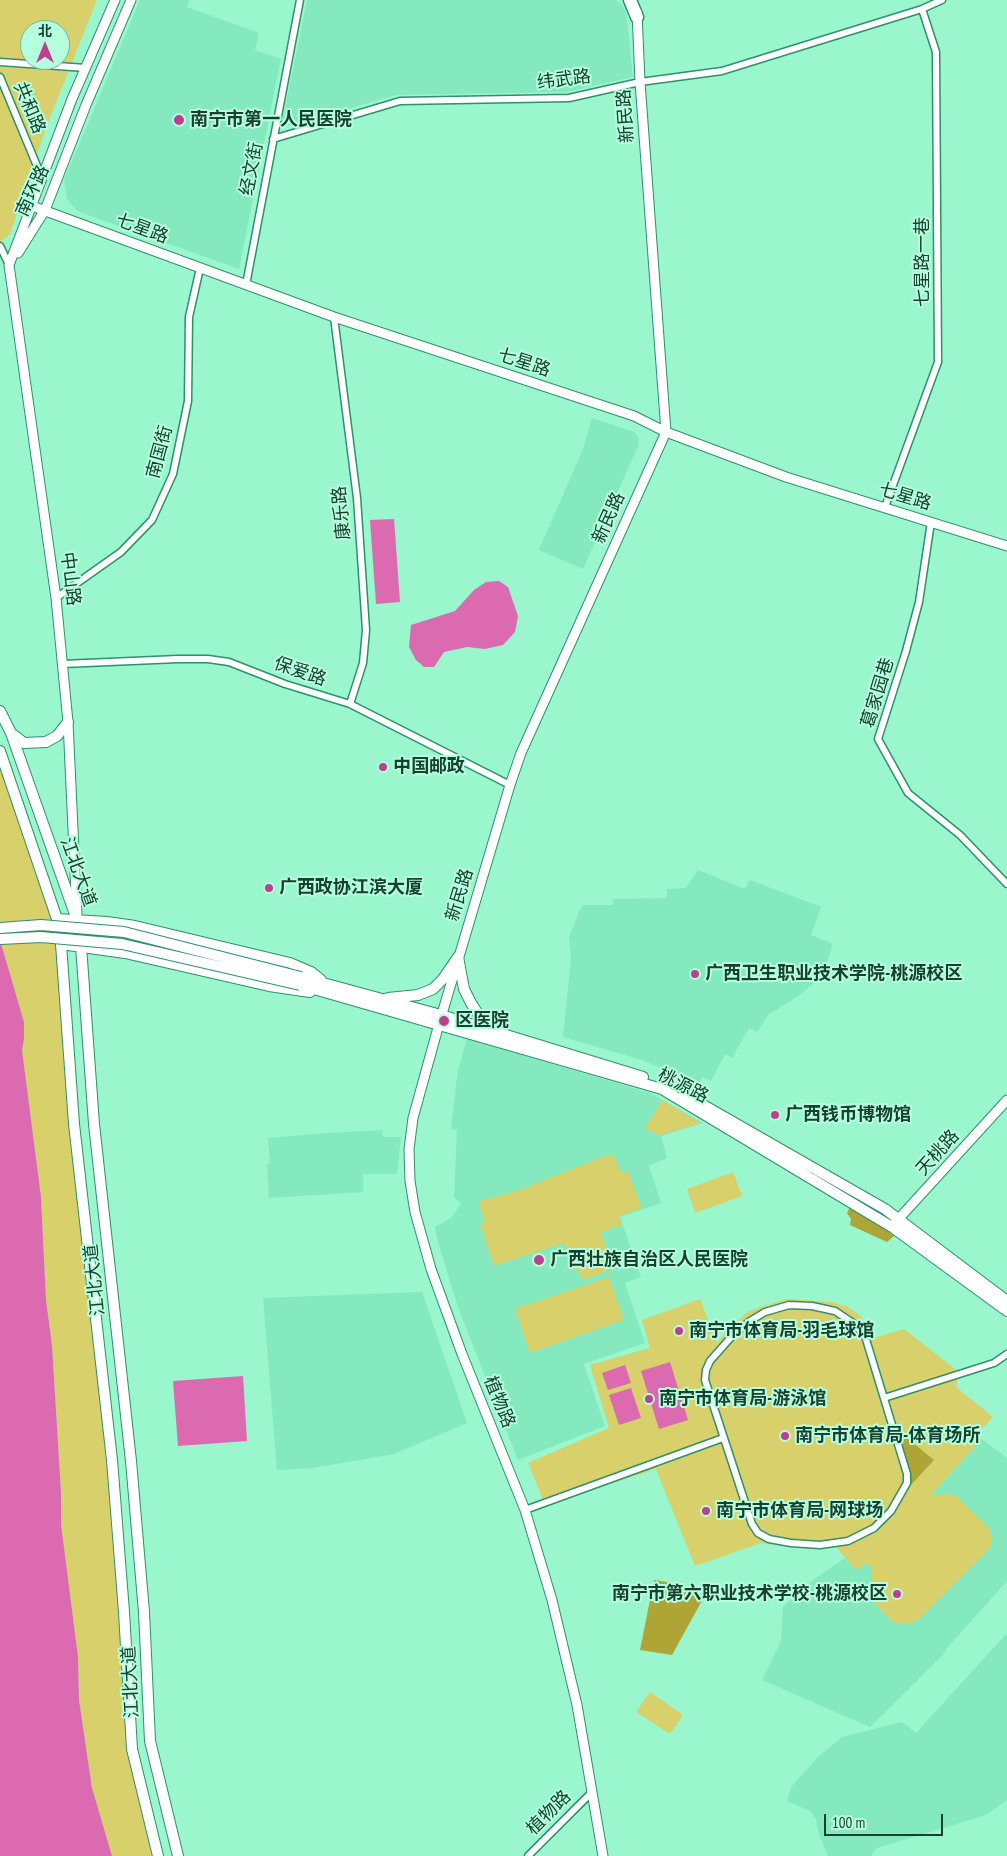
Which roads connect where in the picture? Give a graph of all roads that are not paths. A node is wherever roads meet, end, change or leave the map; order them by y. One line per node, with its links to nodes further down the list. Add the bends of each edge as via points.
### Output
1 (115, 0): 11 (main road, 南环路)
2 (131, 0): 17 (main road, 南环路)
3 (300, 0): 14 (street, 经文街)
4 (630, 0): 9 (highway)
5 (636, 0): 9 (main road, 新民路)
6 (641, 0): 9 (highway)
7 (942, 0): 8 (street, 纬武路)
8 (922, 9): 13 (street, 纬武路, via 722,71); 24 (street, 七星路一巷, via 936,52 938,362)
9 (638, 17): 13 (main road, 新民路)
10 (0, 62): 11 (street)
11 (86, 68): 15 (main road, 南环路)
12 (0, 77): 15 (street, 共和路)
13 (640, 82): 14 (street, 纬武路, via 569,98 400,101); 23 (main road, 新民路)
14 (273, 139): 21 (street, 经文街)
15 (42, 178): 16 (main road, 南环路)
16 (32, 206): 17 (main road, 七星路); 19 (main road, 南环路)
17 (45, 210): 19 (main road, 南环路); 20 (main road, 七星路)
18 (0, 246): 19 (street, 中山路)
19 (9, 266): 27 (main road, 中山路)
20 (200, 268): 21 (main road, 七星路); 27 (street, 南国街, via 189,317 188,401 173,474 152,520 122,552)
21 (246, 285): 22 (main road, 七星路)
22 (334, 317): 23 (main road, 七星路, via 634,416); 29 (street, 康乐路, via 357,498 366,630 363,663)
23 (666, 432): 24 (main road, 七星路, via 786,477); 34 (main road, 新民路, via 521,753)
24 (885, 508): 25 (main road, 七星路)
25 (931, 522): 26 (main road, 七星路); 35 (street, 葛家园巷, via 919,602 878,739 908,792 960,835)
26 (1007, 546)
27 (56, 598): 28 (main road, 中山路)
28 (63, 664): 29 (street, 保爱路, via 208,659 229,662); 31 (main road, 中山路)
29 (350, 704): 34 (street, 保爱路)
30 (0, 710): 32 (main road, 江北大道)
31 (68, 722): 32 (main road, via 57,736 46,742 24,743); 37 (main road, 中山路)
32 (11, 733): 37 (main road, 江北大道)
33 (0, 751): 36 (main road, 江北大道)
34 (510, 785): 42 (main road, 新民路)
35 (1007, 884)
36 (57, 919): 37 (main road); 40 (main road, 江北大道)
37 (77, 920): 41 (main road, 江北大道); 44 (main road, via 134,926 290,963 311,972)
38 (0, 928): 43 (main road, bridge, via 41,925 124,932)
39 (0, 940): 43 (main road, bridge, via 41,937 122,944)
40 (60, 944): 41 (main road); 58 (main road, 江北大道, via 74,1124 112,1460 132,1750)
41 (81, 946): 44 (main road, via 126,952 301,992); 59 (main road, 江北大道, via 94,1124 131,1461 144,1612 150,1741)
42 (458, 957): 45 (main road, via 433,989 418,995); 46 (main road, 新民路); 47 (main road, via 464,989 471,1003 480,1017)
43 (301, 981): 44 (main road, 桃源路)
44 (328, 988): 45 (main road, 桃源路); 46 (main road, 桃源路)
45 (378, 998): 46 (main road, 桃源路)
46 (440, 1020): 47 (main road, 桃源路); 50 (main road, 桃源路, via 662,1089); 56 (main road, 植物路, via 413,1118 409,1149 414,1212 462,1354)
47 (500, 1033): 49 (main road, 桃源路, via 665,1084)
48 (1007, 1100): 49 (main road, 天桃路)
49 (899, 1219): 50 (main road, 天桃路); 51 (main road, 桃源路)
50 (892, 1227): 52 (main road, 桃源路)
51 (1007, 1300)
52 (1007, 1311)
53 (1007, 1354): 54 (street, via 994,1363)
54 (884, 1398): 55 (street, via 865,1336 853,1323 835,1311 789,1305 765,1312 750,1321 721,1349 706,1370 705,1380); 55 (street, via 907,1483 891,1511 874,1528 848,1541 801,1544 768,1539 758,1533 752,1524)
55 (723, 1438): 56 (street)
56 (524, 1510): 57 (main road, 植物路, via 552,1600 577,1705)
57 (592, 1792): 60 (street, 植物路); 61 (main road, 植物路)
58 (158, 1856)
59 (178, 1856)
60 (528, 1856)
61 (602, 1856)

